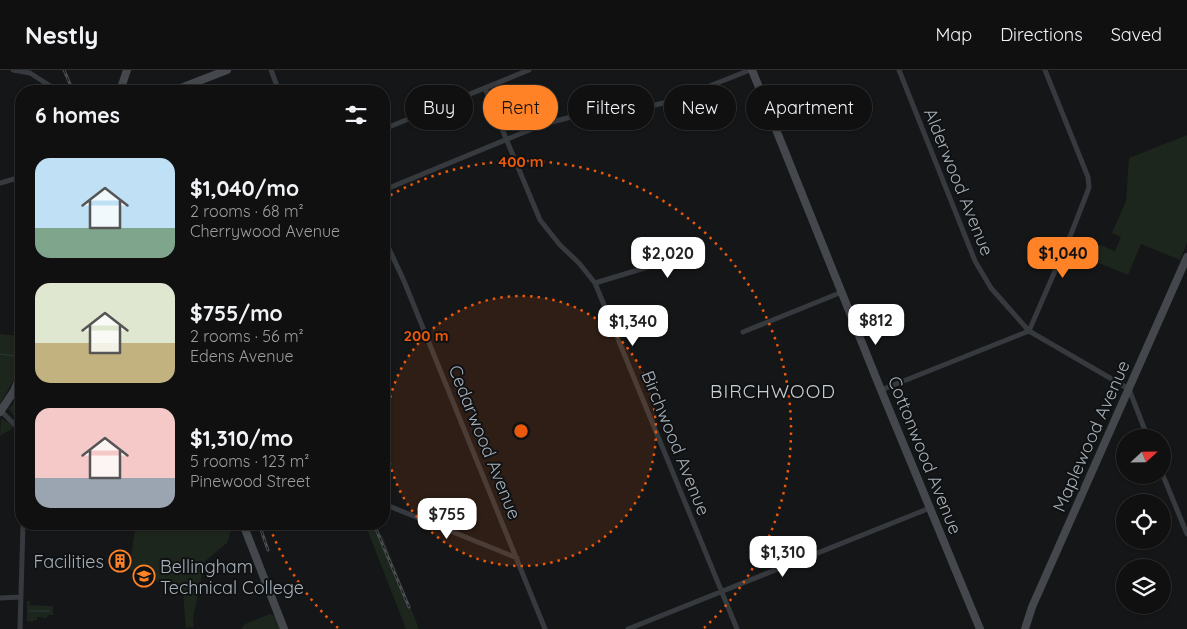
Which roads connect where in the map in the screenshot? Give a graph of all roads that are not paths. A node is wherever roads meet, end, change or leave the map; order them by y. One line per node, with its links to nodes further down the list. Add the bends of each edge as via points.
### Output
1 (13, 70): 9 (street, via 30,73)
2 (127, 70): 10 (street)
3 (227, 70): 11 (street)
4 (271, 70): 12 (street)
5 (529, 70): 13 (street)
6 (751, 70): 17 (street, via 672,101 575,115); 25 (street, Cottonwood Avenue)
7 (899, 70): 26 (street, Alderwood Avenue, via 975,261 991,288)
8 (1045, 70): 26 (street, via 1088,177 1088,187)
9 (49, 85)
10 (122, 85)
11 (188, 85)
12 (277, 85)
13 (493, 85)
14 (483, 89): 15 (street)
15 (390, 127)
16 (503, 130): 17 (street, Birchwood Avenue)
17 (507, 139): 20 (street); 24 (street, Birchwood Avenue, via 540,220)
18 (15, 178): 19 (street)
19 (0, 182)
20 (390, 188)
21 (390, 251): 40 (street, Cedarwood Avenue)
22 (1187, 257): 28 (street, Maplewood Avenue)
23 (658, 264): 24 (street)
24 (595, 283): 41 (street, Birchwood Avenue)
25 (842, 292): 27 (street); 30 (street, Cottonwood Avenue)
26 (1029, 331): 28 (street, Alderwood Avenue); 30 (street)
27 (743, 332)
28 (1129, 388): 33 (street); 50 (street, Maplewood Avenue)
29 (15, 389): 31 (street)
30 (882, 390): 36 (street, Cottonwood Avenue)
31 (1, 412): 32 (street)
32 (15, 425)
33 (1145, 429)
34 (1167, 484): 39 (street)
35 (390, 506): 40 (street)
36 (930, 508): 41 (street); 49 (street, Cottonwood Avenue)
37 (23, 530): 42 (street)
38 (245, 530): 45 (street)
39 (1187, 534)
40 (517, 558): 46 (street, Cedarwood Avenue)
41 (722, 591): 47 (street); 48 (street, Birchwood Avenue)
42 (21, 597): 43 (street); 44 (street)
43 (0, 598)
44 (20, 629)
45 (284, 629)
46 (545, 629)
47 (628, 629)
48 (738, 629)
49 (980, 629)
50 (1025, 629)

